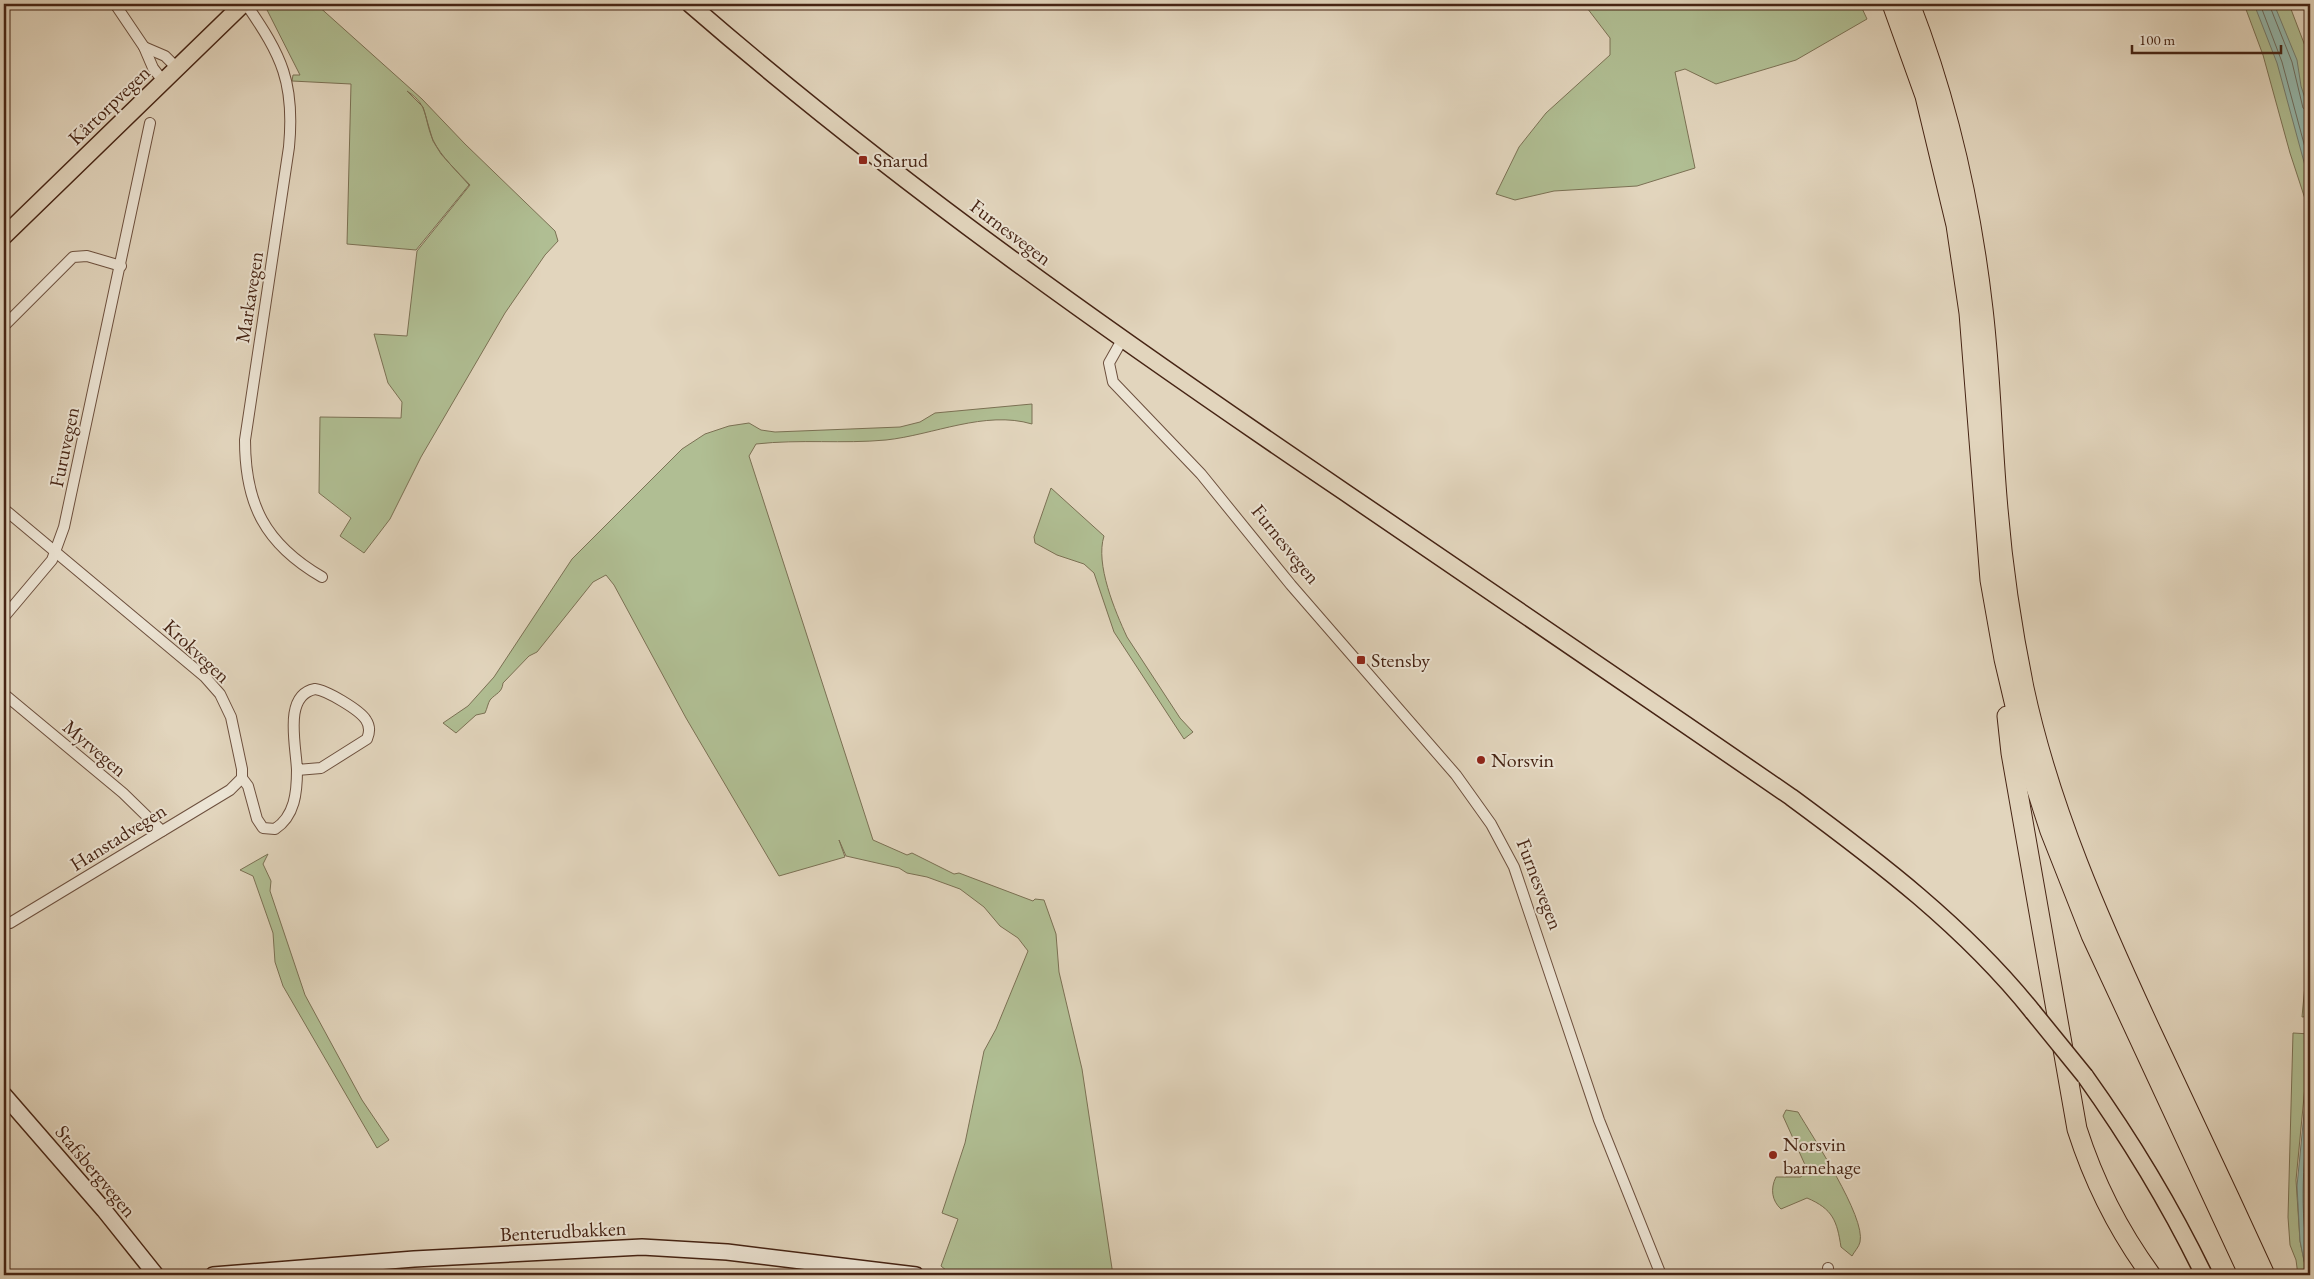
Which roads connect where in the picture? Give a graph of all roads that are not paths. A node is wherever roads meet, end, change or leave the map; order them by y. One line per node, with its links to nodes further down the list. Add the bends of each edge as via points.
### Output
1 (115, 4): 6 (street)
2 (245, 4): 7 (main road, Kårtorpvegen); 16 (street, Markavegen, via 282,62 291,106 289,147 246,432 247,479 256,509 272,534 306,568)
3 (690, 4): 13 (main road, Furnesvegen, via 853,139)
4 (1892, 4): 18 (highway, via 1925,96 1956,225 1970,322 1990,580)
5 (1910, 4): 32 (highway, via 1927,48 1952,134 1971,223 1988,356 1997,505 2007,595 2025,690 2044,765 2072,849 2105,931)
6 (144, 47): 7 (street, via 165,56); 8 (street, via 153,68)
7 (177, 68): 8 (main road, Kårtorpvegen)
8 (164, 82): 10 (main road, Kårtorpvegen)
9 (150, 123): 11 (street, Furuvegen)
10 (4, 236)
11 (120, 266): 12 (street, via 87,256 73,257); 15 (street, Furuvegen, via 74,485)
12 (4, 326)
13 (1122, 340): 28 (street, Furnesvegen, via 1109,363 1113,382 1201,474 1291,585 1456,775 1503,843 1514,867 1598,1120); 30 (main road, bridge, via 1799,803 1872,856 1930,905 1985,956 2085,1076 2142,1160)
14 (4, 509): 15 (street, Krokvegen)
15 (56, 553): 17 (street, Furuvegen); 21 (street, Krokvegen, via 205,677 220,694 233,725)
16 (322, 577)
17 (4, 617)
18 (2004, 660): 29 (highway, via 2011,753 2074,1113 2090,1167 2109,1210); 31 (highway, via 2030,769 2068,882)
19 (4, 694): 22 (street, Myrvegen, via 123,793)
20 (298, 770): 20 (street, Krokvegen, via 294,709 306,691 315,689 328,693 366,719 370,731 367,739 321,768); 21 (street, Krokvegen, via 292,811 283,824 271,830 264,828 257,819 248,786)
21 (242, 778): 22 (street, Hanstadvegen, via 230,790)
22 (162, 831): 23 (street, Hanstadvegen)
23 (10, 923)
24 (4, 1095): 25 (main road, Stafsbergvegen)
25 (156, 1275)
26 (213, 1275): 27 (main road, Benterudbakken, via 414,1259 642,1247 727,1252)
27 (916, 1275)
28 (1661, 1275)
29 (2151, 1275)
30 (2204, 1275)
31 (2249, 1275)
32 (2265, 1275)

